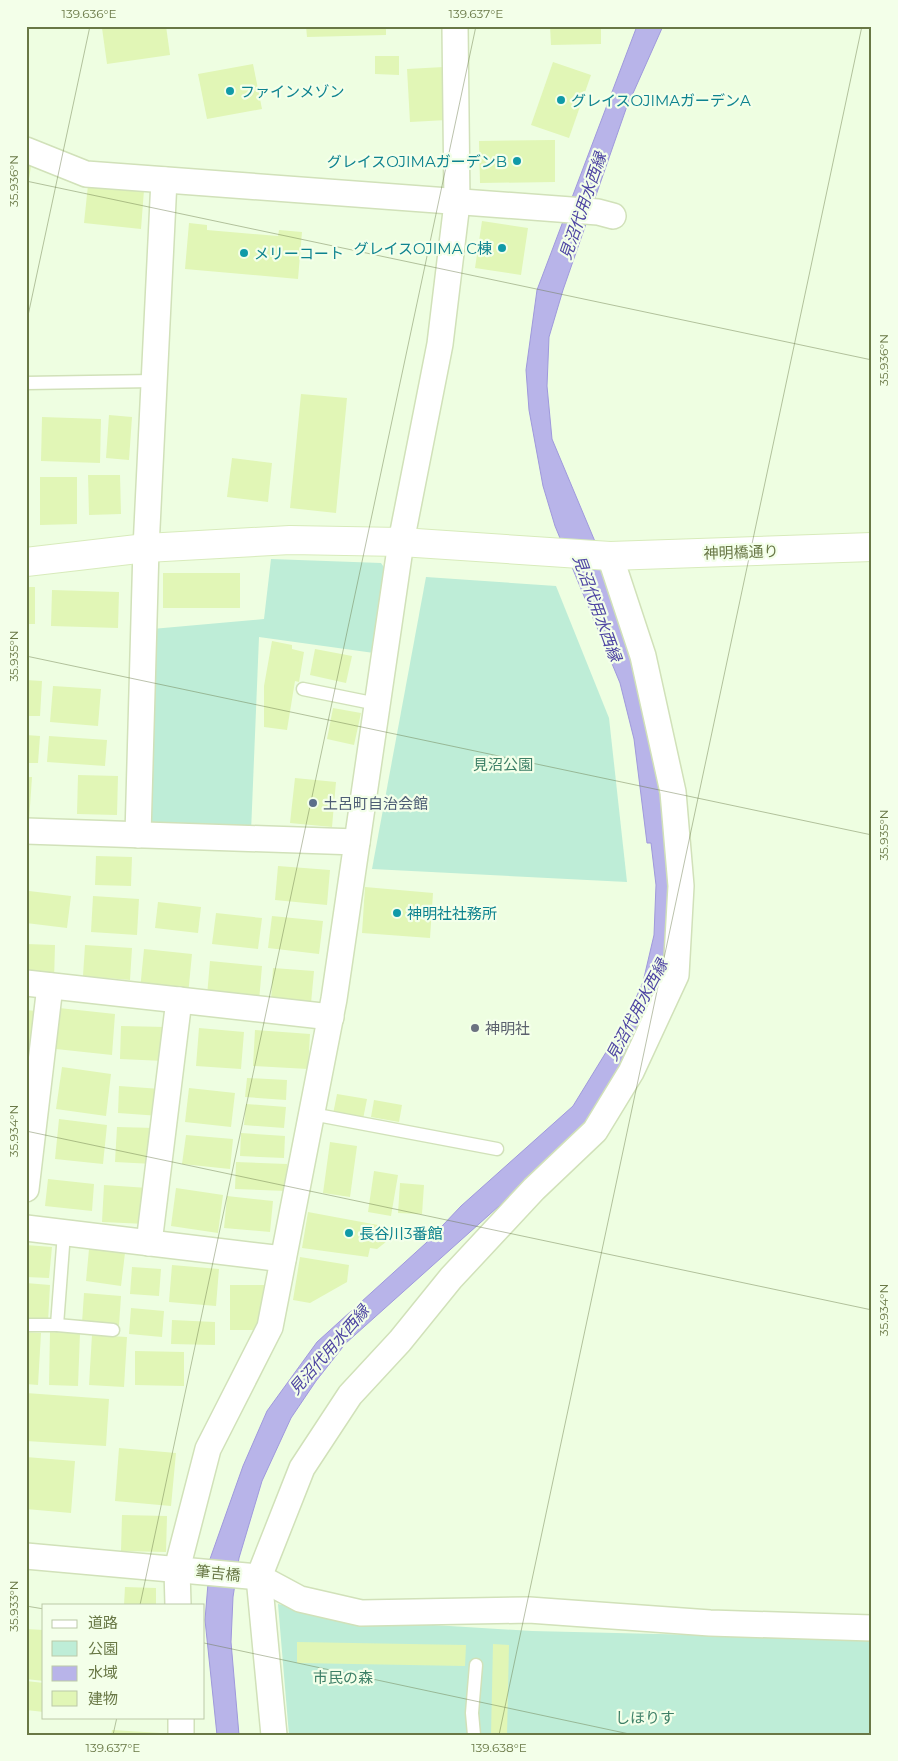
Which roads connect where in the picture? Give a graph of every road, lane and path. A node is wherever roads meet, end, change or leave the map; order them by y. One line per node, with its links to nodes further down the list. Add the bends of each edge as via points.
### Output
1 (455, 26): 4 (street)
2 (26, 150): 3 (street, via 86,174)
3 (164, 180): 4 (street); 6 (street)
4 (457, 203): 5 (street); 8 (street, via 440,344)
5 (605, 214)
6 (154, 381): 7 (lane); 10 (street)
7 (26, 383)
8 (401, 542): 10 (street, 神明橋通り, via 290,540); 11 (street, 神明橋通り); 14 (street)
9 (872, 547): 11 (street, 神明橋通り)
10 (146, 548): 12 (street, 神明橋通り); 16 (street)
11 (610, 556): 33 (street, via 644,656 673,792 681,886 676,975 631,1072 595,1131 534,1189 350,1395 302,1468)
12 (26, 562)
13 (303, 689): 14 (lane)
14 (377, 704): 17 (street)
15 (26, 831): 16 (street)
16 (138, 835): 17 (street)
17 (357, 842): 20 (street)
18 (38, 985): 19 (street); 23 (street)
19 (179, 1000): 20 (street); 26 (street)
20 (331, 1017): 21 (street)
21 (312, 1114): 22 (lane); 27 (street)
22 (497, 1149)
23 (26, 1189)
24 (26, 1228): 25 (street)
25 (64, 1232): 26 (street); 29 (lane)
26 (149, 1243): 27 (street)
27 (283, 1259): 32 (street, via 270,1327 208,1449)
28 (26, 1325): 29 (lane)
29 (57, 1325): 30 (lane)
30 (113, 1330)
31 (26, 1556): 32 (street, 筆吉橋)
32 (177, 1569): 33 (street, 筆吉橋); 34 (street)
33 (259, 1577): 35 (street, via 300,1599 361,1613 529,1610 710,1623); 39 (street)
34 (178, 1604)
35 (872, 1628)
36 (476, 1666): 40 (lane, via 472,1713)
37 (180, 1718): 38 (street)
38 (181, 1735)
39 (274, 1735)
40 (474, 1735)

